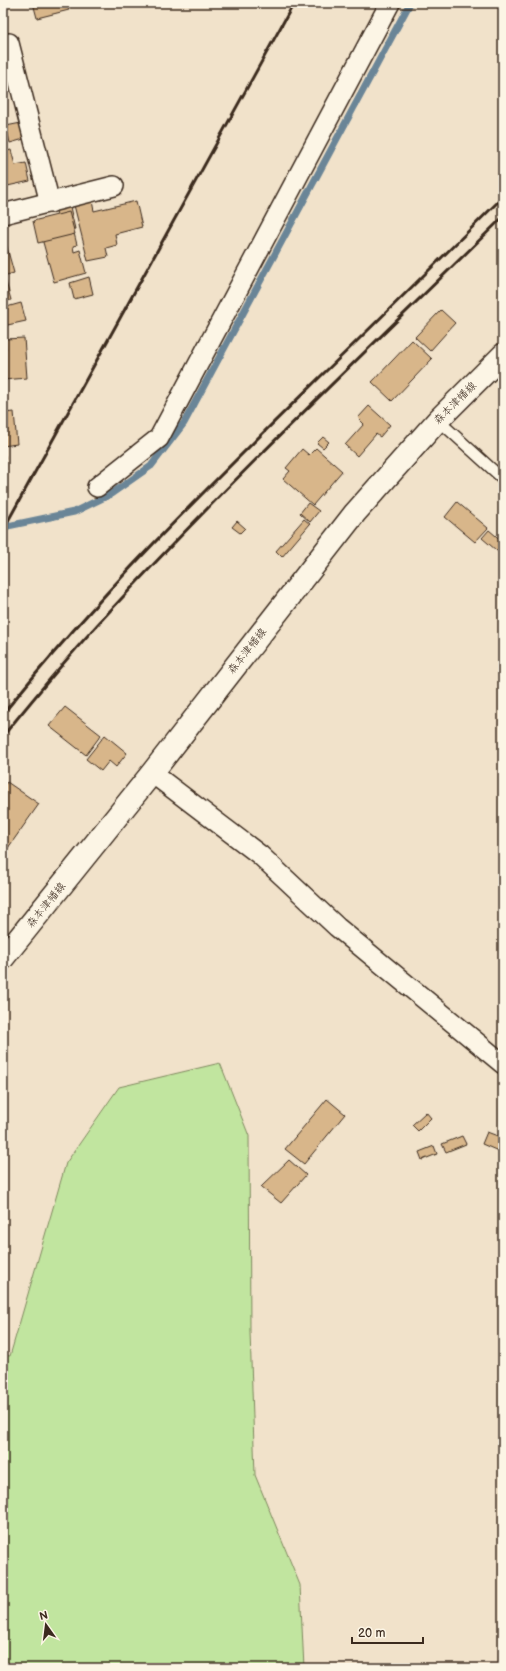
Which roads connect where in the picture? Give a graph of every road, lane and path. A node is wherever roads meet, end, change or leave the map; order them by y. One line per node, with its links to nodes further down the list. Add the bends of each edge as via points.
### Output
1 (390, 3): 9 (street, via 159,438)
2 (9, 43): 4 (street)
3 (114, 186): 4 (street)
4 (50, 203): 5 (street)
5 (3, 214)
6 (503, 355): 7 (main road, 森本津幡線)
7 (438, 420): 8 (lane); 10 (main road, 森本津幡線, via 354,513)
8 (503, 479)
9 (97, 487)
10 (152, 773): 11 (main road, 森本津幡線); 12 (street, via 260,855 336,928)
11 (3, 958)
12 (503, 1064)

